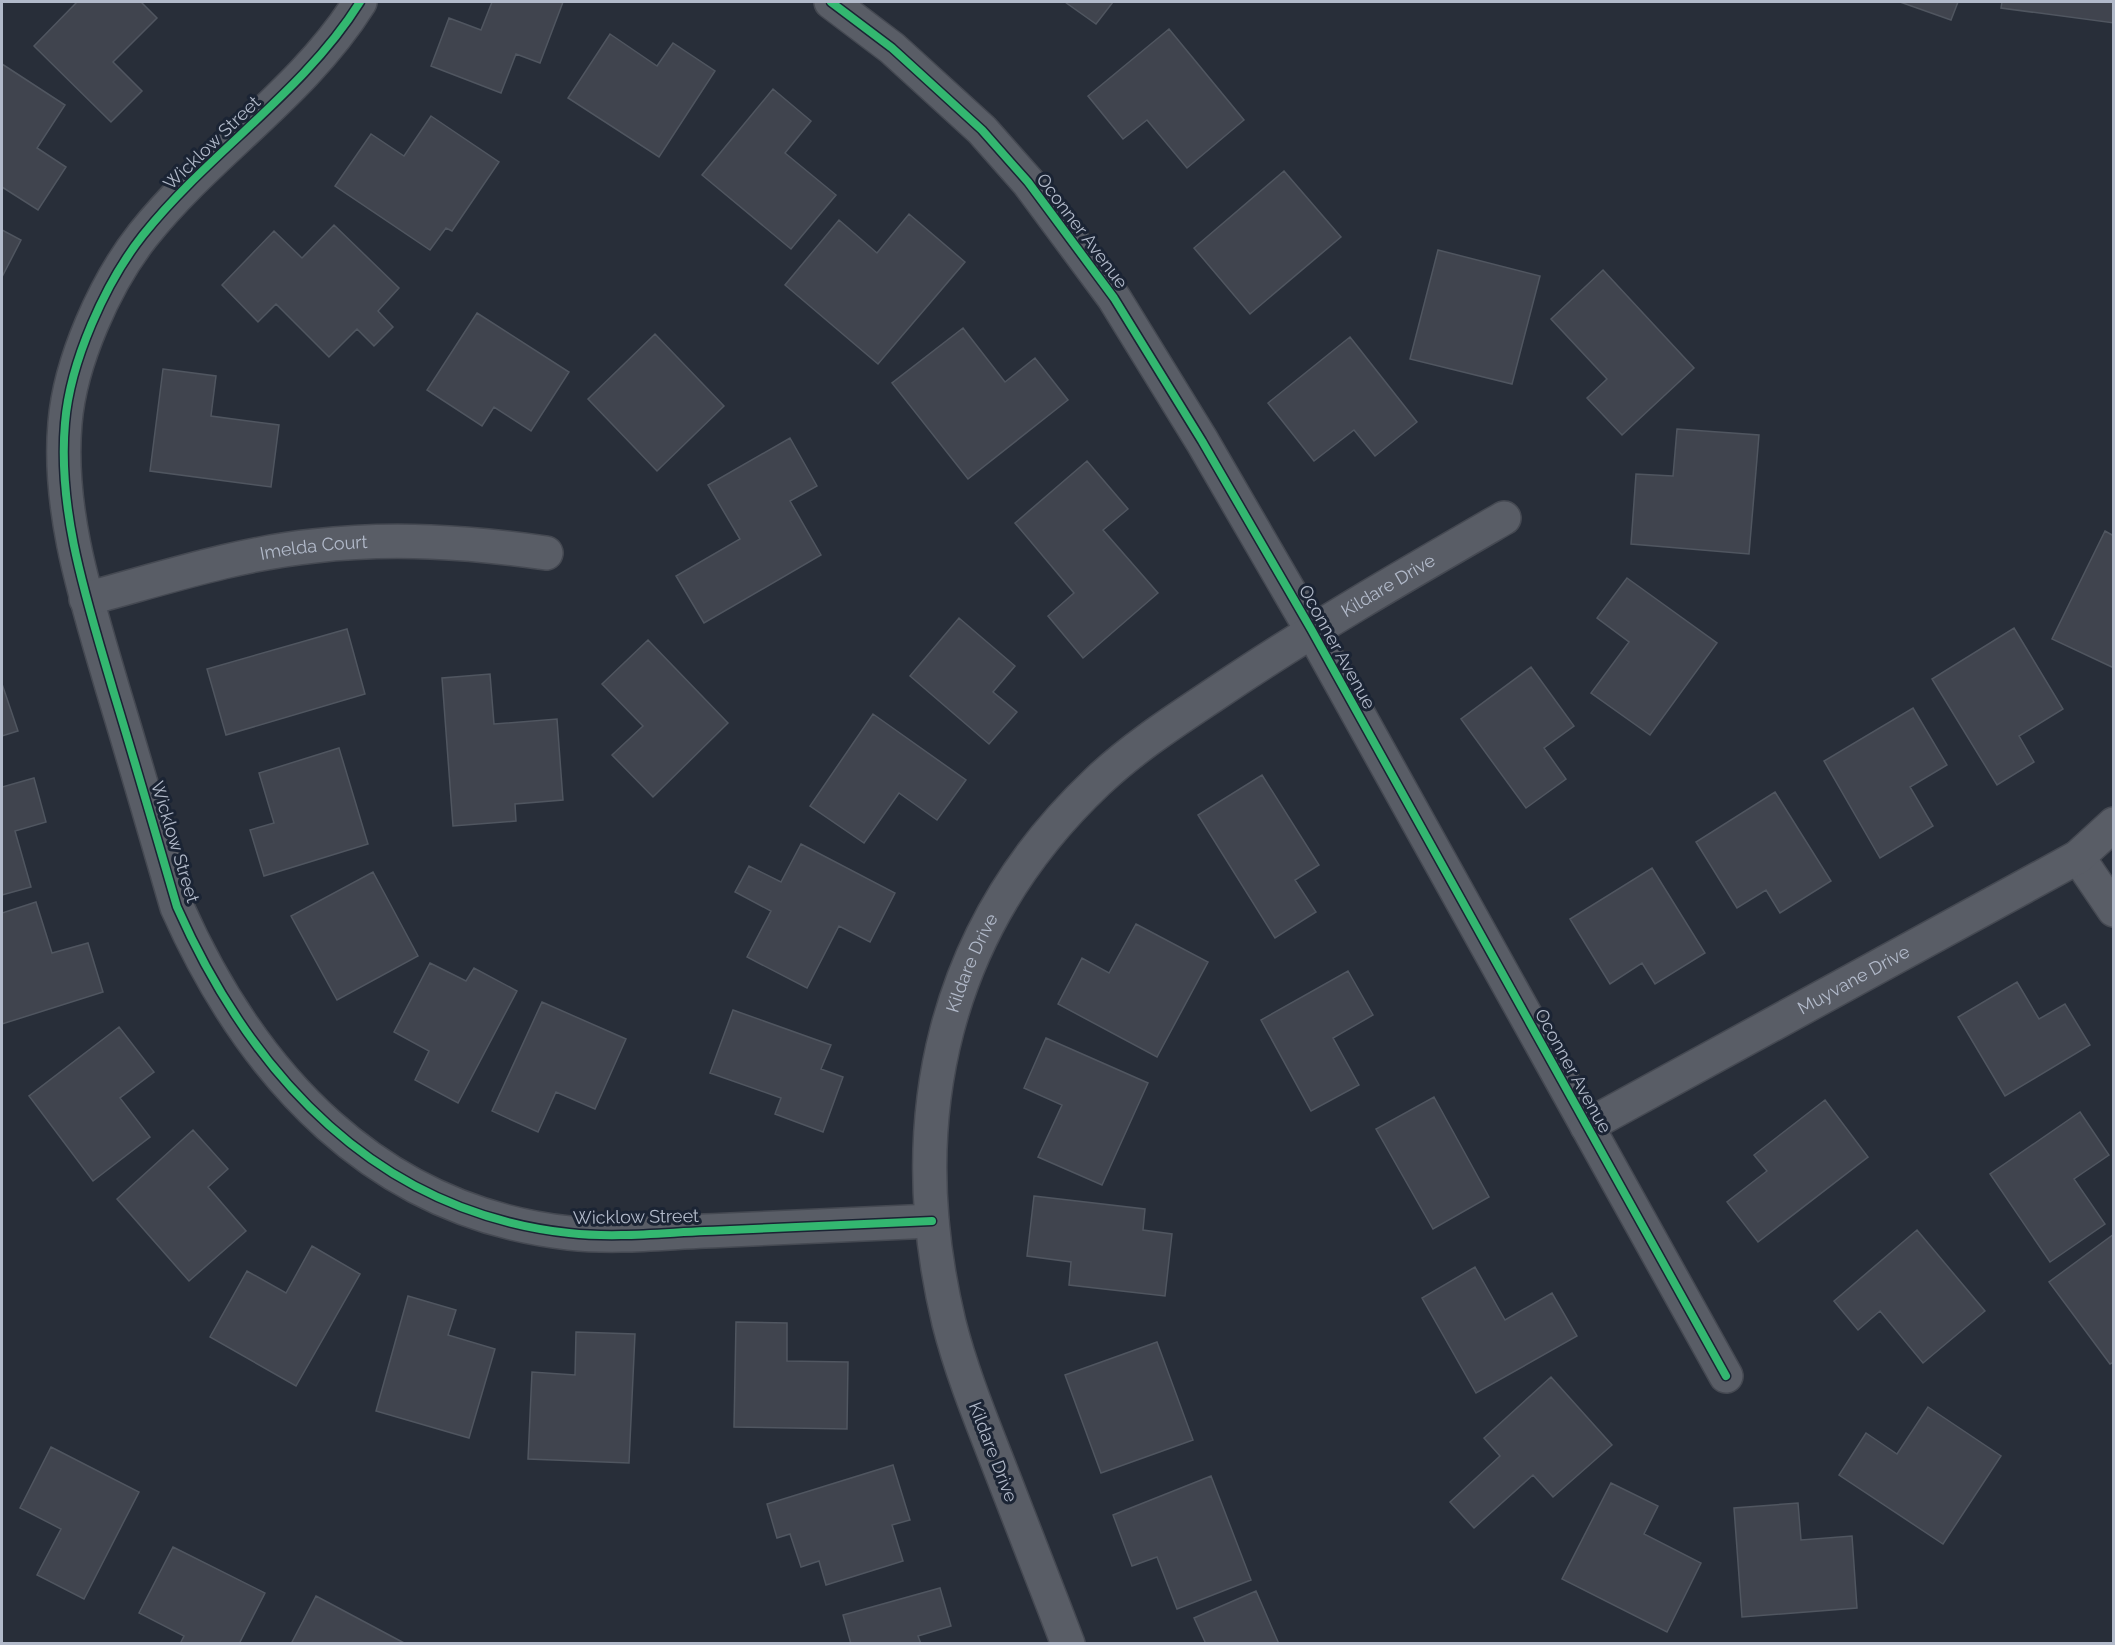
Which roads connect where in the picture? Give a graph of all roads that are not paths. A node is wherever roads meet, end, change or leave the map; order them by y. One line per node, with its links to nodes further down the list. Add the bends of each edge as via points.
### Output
1 (360, 2): 5 (street, Wicklow Street, via 302,78 142,236 103,301 77,366 65,424 67,497)
2 (831, 2): 6 (street, Oconner Avenue, via 892,48 982,130 1028,182 1114,298)
3 (1504, 518): 6 (street, Kildare Drive)
4 (546, 553): 5 (street, Imelda Court, via 450,541 321,545 238,558)
5 (86, 599): 11 (street, Wicklow Street, via 177,907 199,956 268,1064 335,1133 430,1194 495,1218 568,1233 599,1236)
6 (1311, 630): 10 (street, Oconner Avenue); 11 (street, Kildare Drive, via 1133,751 1098,780 1063,817 1008,889 975,946 946,1025 932,1114)
7 (2114, 824): 8 (street, Muyvane Drive)
8 (2078, 856): 9 (street); 10 (street, Muyvane Drive)
9 (2114, 910)
10 (1587, 1126): 12 (street, Oconner Avenue)
11 (932, 1221): 13 (street, Kildare Drive, via 948,1318 962,1371)
12 (1726, 1376)
13 (1068, 1644)

